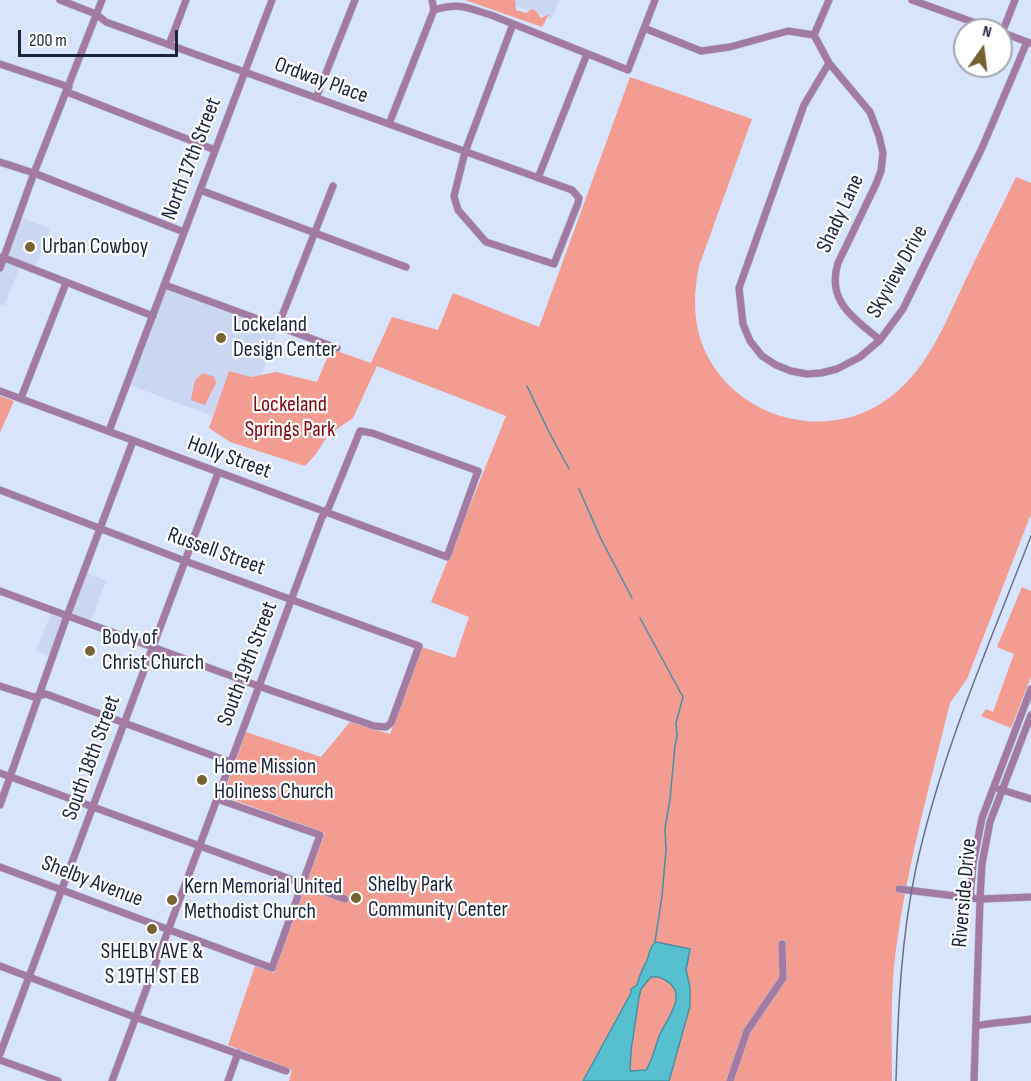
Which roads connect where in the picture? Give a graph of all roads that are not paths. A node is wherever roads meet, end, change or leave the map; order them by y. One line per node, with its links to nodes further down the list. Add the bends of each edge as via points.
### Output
1 (60, 0): 12 (street, Ordway Place)
2 (102, 0): 12 (street)
3 (186, 0): 20 (street)
4 (272, 0): 24 (street, North 17th Street)
5 (355, 0): 26 (street)
6 (432, 0): 11 (street)
7 (655, 0): 16 (street)
8 (829, 0): 17 (street)
9 (913, 0): 13 (street)
10 (1014, 0): 14 (street)
11 (434, 10): 15 (street, via 452,5); 27 (street)
12 (96, 14): 20 (street, Ordway Place, via 106,22); 25 (street)
13 (961, 18)
14 (1006, 18)
15 (513, 24): 21 (street); 29 (street)
16 (644, 28): 17 (street, via 701,51 788,31); 21 (street, via 628,70)
17 (814, 35): 22 (street, Shady Lane)
18 (1013, 37): 19 (street)
19 (1029, 42): 44 (street, Skyview Drive, via 915,285)
20 (169, 45): 24 (street, Ordway Place)
21 (587, 54): 32 (street)
22 (829, 63): 44 (street, Shady Lane, via 870,112 883,153 876,184 834,275 843,307); 44 (street, Skyview Drive, via 804,105 753,246 739,288 741,315 750,341 762,356 791,371 807,374 837,369)
23 (0, 64): 25 (street)
24 (244, 72): 26 (street, Ordway Place); 28 (street, North 17th Street)
25 (68, 90): 28 (street); 31 (street)
26 (316, 98): 27 (street, Ordway Place)
27 (389, 124): 29 (street, Ordway Place)
28 (215, 150): 34 (street, North 17th Street)
29 (465, 152): 32 (street, Ordway Place); 32 (street, Ordway Place, via 454,196 458,210 486,242 554,264 579,198 572,190)
30 (0, 162): 31 (street)
31 (34, 172): 35 (street); 37 (street)
32 (538, 178)
33 (333, 186): 36 (street)
34 (200, 190): 35 (street, North 17th Street); 36 (street)
35 (184, 232): 41 (street, North 17th Street)
36 (315, 233): 38 (street); 43 (street)
37 (2, 257): 39 (street); 40 (street)
38 (406, 267)
39 (0, 268)
40 (66, 283): 42 (street); 47 (street)
41 (165, 285): 42 (street, North 17th Street); 43 (street)
42 (153, 316): 48 (street, North 17th Street)
43 (278, 326): 45 (street)
44 (880, 340)
45 (337, 348)
46 (0, 391): 47 (street, Holly Street)
47 (21, 398): 48 (street, Holly Street)
48 (109, 431): 49 (street, Holly Street)
49 (134, 441): 50 (street, Holly Street); 53 (street)
50 (218, 473): 52 (street, Holly Street); 55 (street, South 18th Street)
51 (0, 490): 53 (street, Russell Street)
52 (326, 512): 54 (street, Holly Street); 54 (street, South 19th Street, via 360,432 478,471); 57 (street, South 19th Street)
53 (100, 529): 55 (street, Russell Street); 58 (street)
54 (447, 557)
55 (185, 561): 57 (street, Russell Street); 59 (street, South 18th Street)
56 (0, 591): 58 (street)
57 (291, 600): 61 (street, South 19th Street); 61 (street, Russell Street, via 419,646 393,720 386,727 350,719)
58 (67, 616): 59 (street); 63 (street)
59 (152, 648): 61 (street); 66 (street, South 18th Street)
60 (0, 686): 63 (street, via 34,697)
61 (259, 686): 67 (street, South 19th Street)
62 (1031, 689): 64 (street, Riverside Drive)
63 (39, 695): 66 (street, via 46,694); 69 (street)
64 (1029, 703): 70 (street, Riverside Drive)
65 (1031, 715): 71 (street, Riverside Drive)
66 (123, 723): 67 (street); 75 (street, South 18th Street)
67 (230, 762): 72 (street, South 19th Street)
68 (0, 773): 69 (street)
69 (10, 776): 74 (street); 75 (street)
70 (993, 787): 71 (street); 82 (street, Riverside Drive, via 982,818)
71 (1002, 790): 73 (street); 84 (street, Riverside Drive, via 985,841)
72 (217, 799): 76 (street, South 19th Street); 78 (street, via 320,835)
73 (1031, 799)
74 (0, 805)
75 (93, 806): 76 (street); 80 (street, South 18th Street)
76 (199, 846): 78 (street); 85 (street, South 19th Street)
77 (0, 867): 80 (street, Shelby Avenue)
78 (303, 884): 83 (street); 85 (street, Shelby Avenue, via 272,968)
79 (899, 889): 82 (street)
80 (62, 890): 85 (street, Shelby Avenue); 88 (street, South 18th Street)
81 (1031, 897): 84 (street)
82 (970, 898): 84 (street)
83 (345, 899)
84 (980, 899): 91 (street, Riverside Drive)
85 (168, 930): 89 (street, South 19th Street)
86 (782, 944): 99 (street, via 783,978 747,1031)
87 (0, 966): 88 (street)
88 (30, 977): 89 (street); 93 (street, South 18th Street)
89 (137, 1018): 92 (street); 97 (street, South 19th Street)
90 (1031, 1019): 91 (street)
91 (976, 1026): 100 (street, Riverside Drive)
92 (238, 1053): 95 (street); 98 (street)
93 (0, 1054)
94 (0, 1060): 96 (street)
95 (286, 1071)
96 (58, 1081)
97 (112, 1081)
98 (228, 1081)
99 (730, 1081)
100 (974, 1081)

